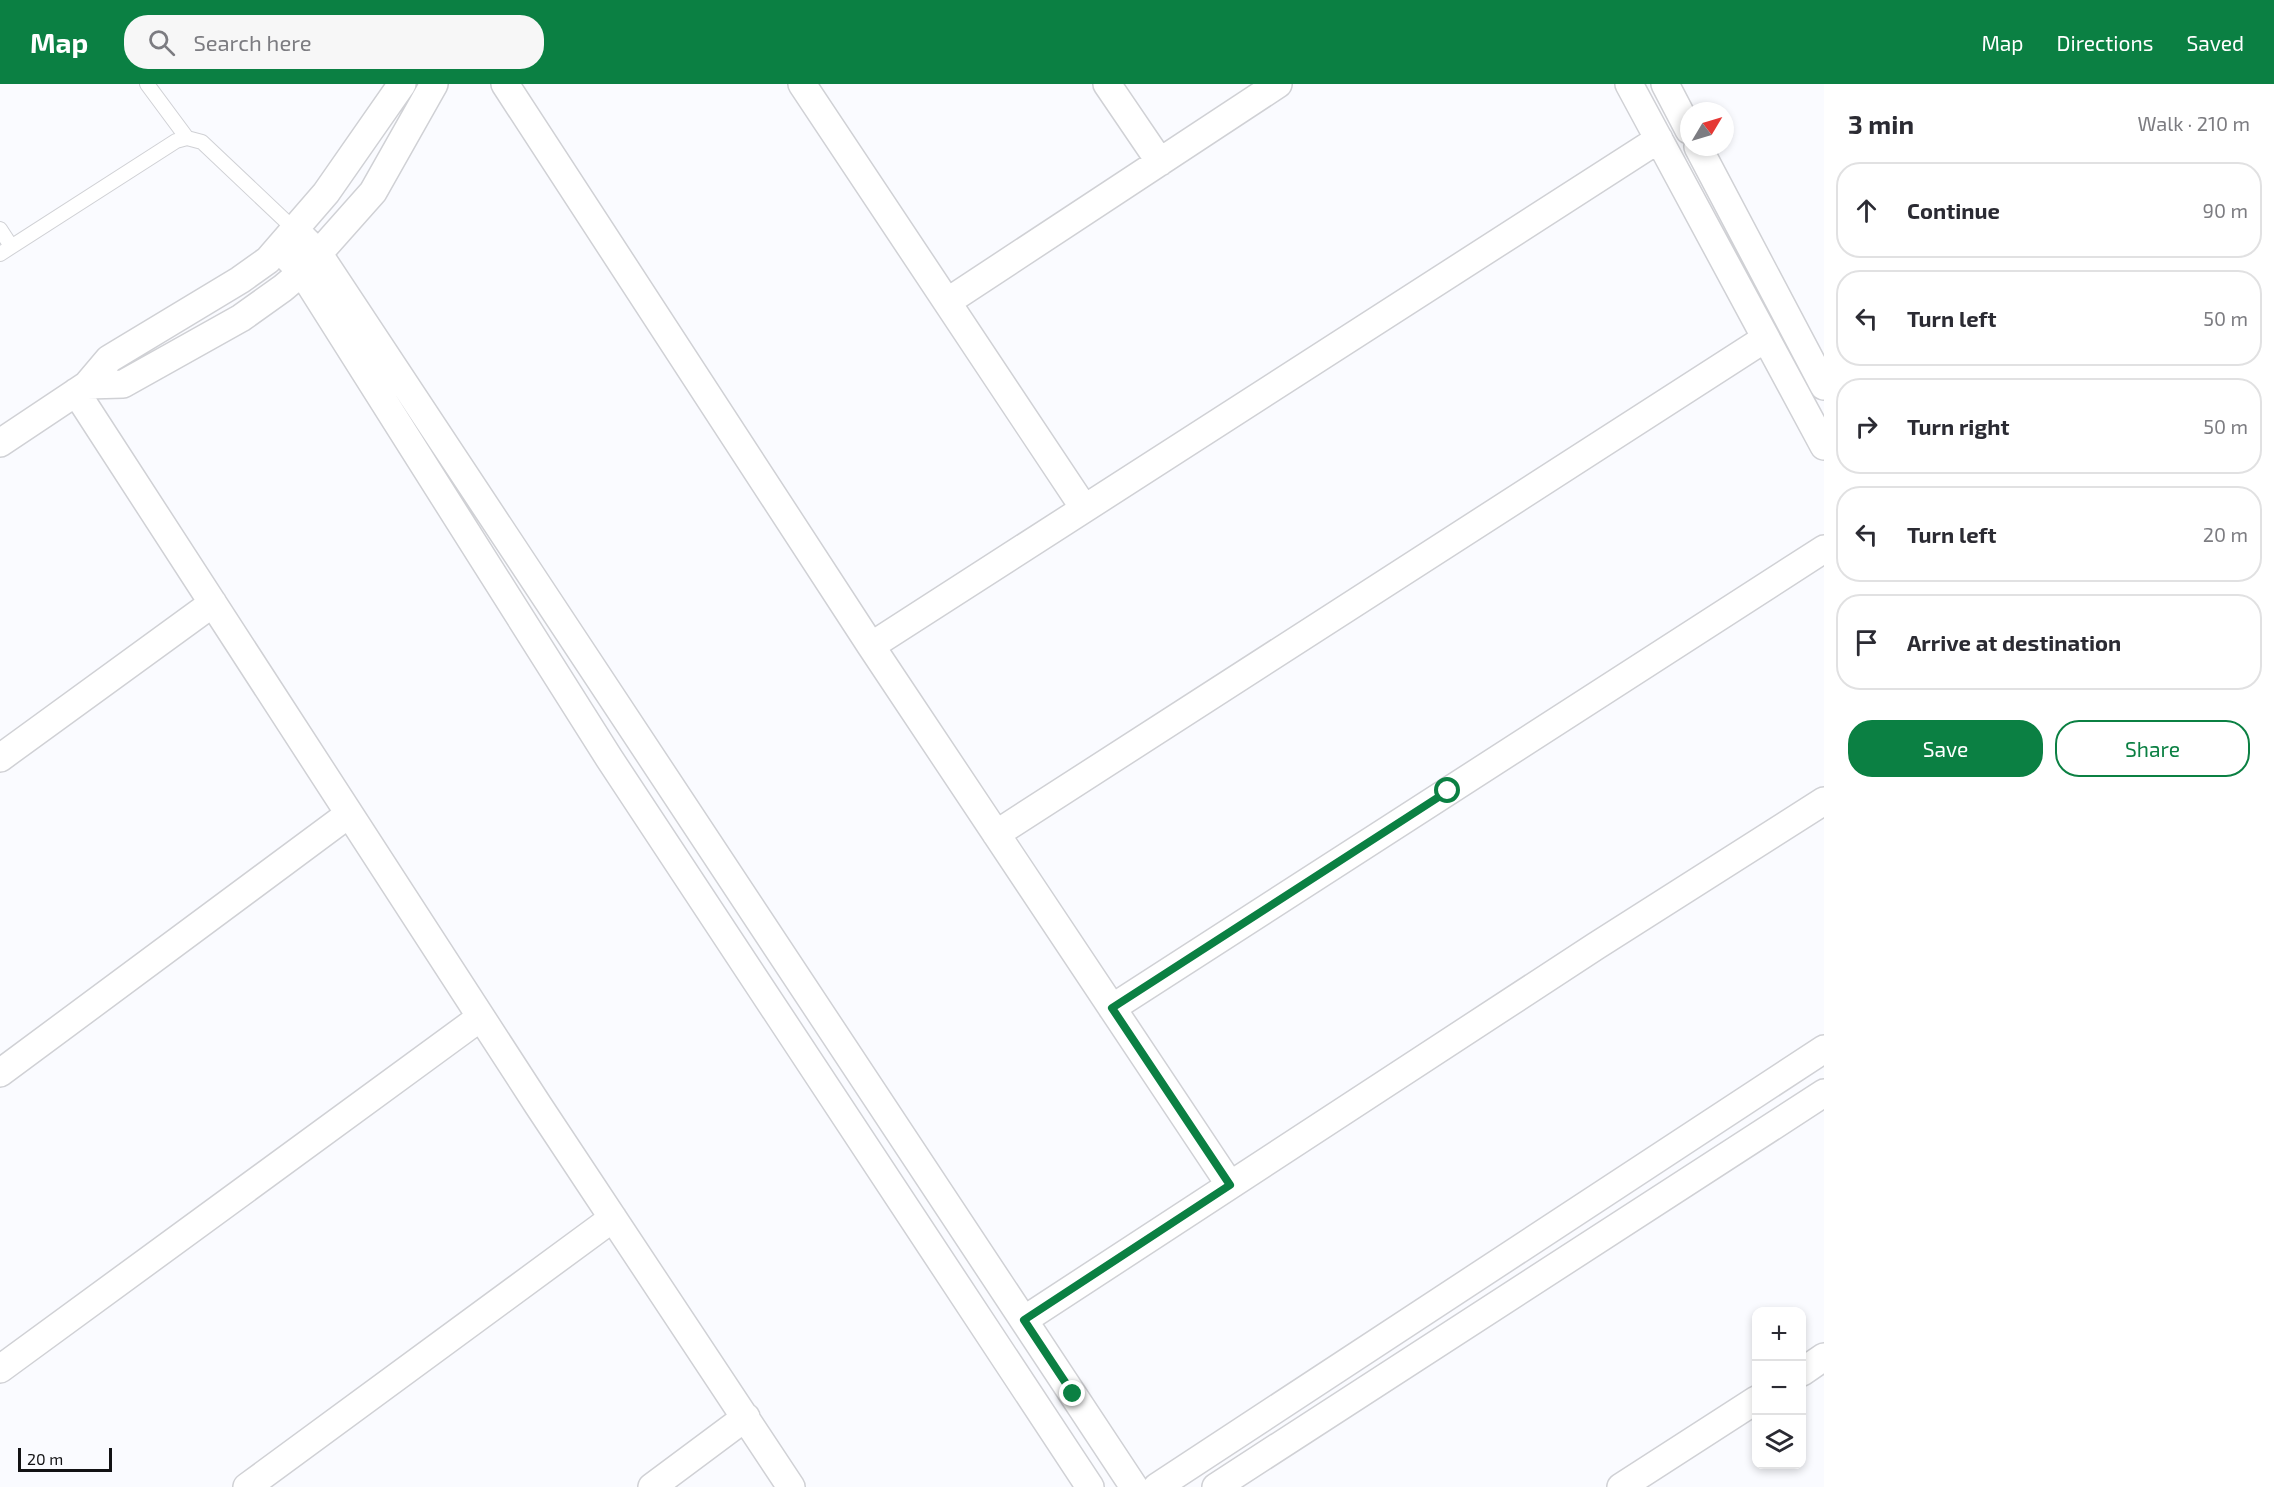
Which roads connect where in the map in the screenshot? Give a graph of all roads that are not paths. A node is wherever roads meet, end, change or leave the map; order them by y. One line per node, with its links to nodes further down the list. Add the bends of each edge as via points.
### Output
1 (147, 84): 11 (lane)
2 (402, 84): 16 (street, via 326,193)
3 (434, 84): 18 (street, via 373,192)
4 (505, 84): 28 (street)
5 (802, 84): 19 (street)
6 (1107, 84): 14 (street)
7 (1278, 84): 14 (street)
8 (1629, 84): 12 (street)
9 (1665, 84): 10 (street)
10 (1680, 113)
11 (188, 138): 16 (lane, via 202,142 219,157); 17 (lane, via 177,141)
12 (1659, 139): 20 (street); 25 (street)
13 (1703, 156): 21 (street)
14 (1160, 162): 19 (street)
15 (0, 229): 17 (lane)
16 (287, 240): 18 (street); 22 (street, via 240,280 109,359)
17 (6, 250)
18 (310, 262): 22 (street, via 283,288 241,318 123,384); 40 (street); 49 (street, via 609,758)
19 (947, 302): 25 (street)
20 (1766, 338): 24 (street); 32 (street)
21 (1824, 386)
22 (81, 389): 23 (street); 27 (street)
23 (0, 443)
24 (1824, 446)
25 (1084, 508): 28 (street)
26 (1824, 549): 33 (street)
27 (213, 603): 29 (street); 31 (street)
28 (871, 646): 32 (street)
29 (0, 758)
30 (1824, 801): 38 (street)
31 (350, 814): 34 (street); 36 (street)
32 (996, 834): 33 (street)
33 (1112, 1008): 38 (street)
34 (481, 1017): 39 (street); 42 (street)
35 (1824, 1049): 51 (street)
36 (0, 1073)
37 (1824, 1093): 52 (street)
38 (1230, 1185): 40 (street)
39 (613, 1218): 45 (street); 46 (street)
40 (1024, 1320): 50 (street)
41 (1824, 1357): 43 (street)
42 (0, 1369)
43 (1806, 1369)
44 (1752, 1404): 53 (street)
45 (746, 1417): 47 (street); 48 (street)
46 (247, 1487)
47 (652, 1487)
48 (791, 1487)
49 (1089, 1487)
50 (1134, 1487)
51 (1157, 1487)
52 (1216, 1487)
53 (1622, 1487)

